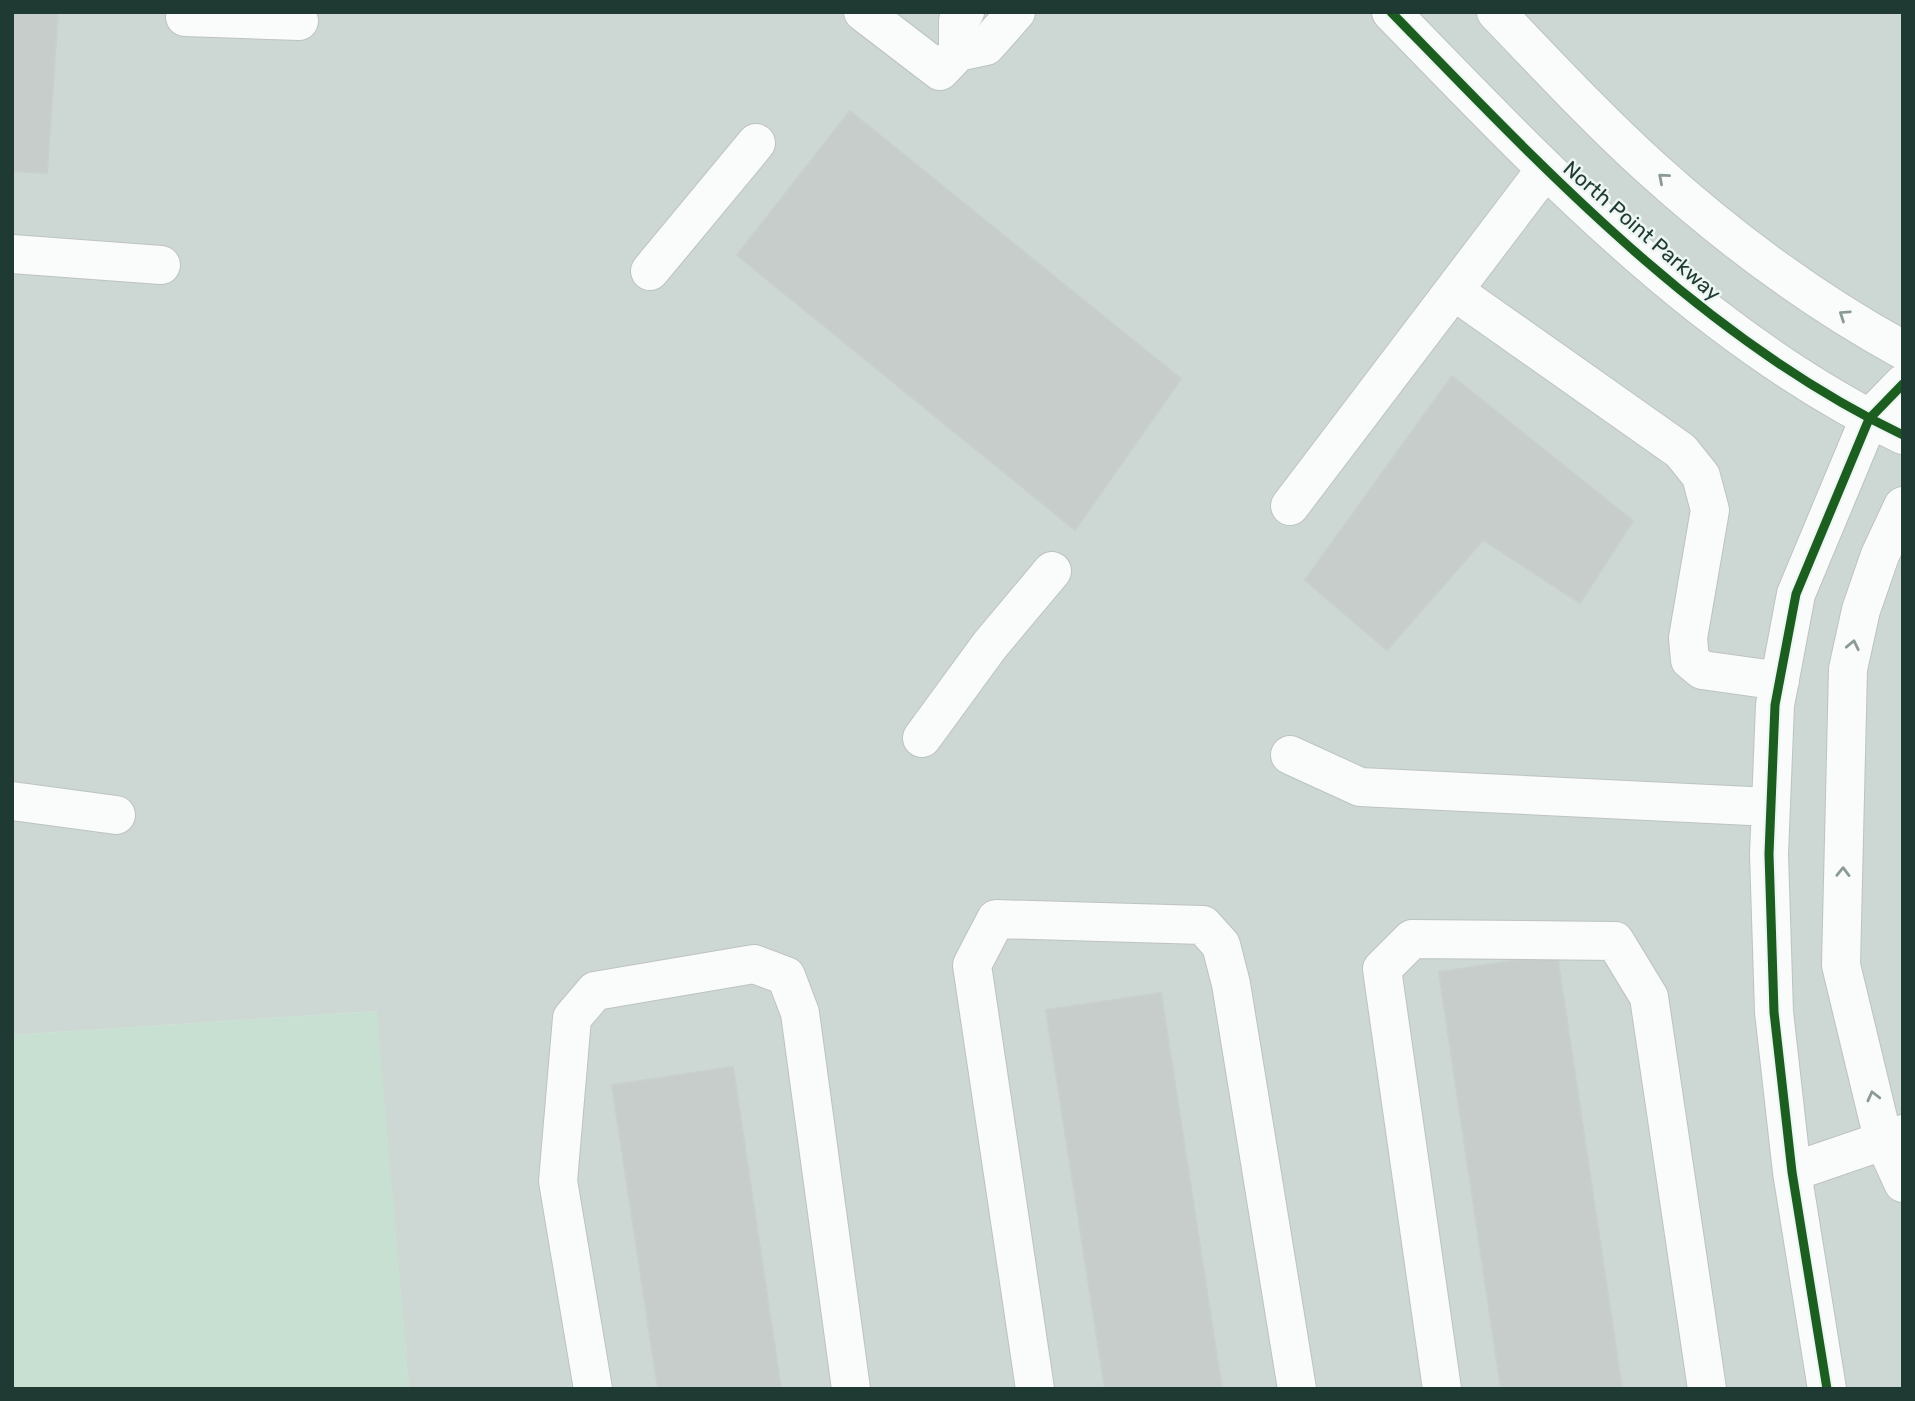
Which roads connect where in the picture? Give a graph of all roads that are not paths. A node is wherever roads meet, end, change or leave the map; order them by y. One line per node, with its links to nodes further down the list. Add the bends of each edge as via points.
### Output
1 (863, 12): 8 (street, via 940,71)
2 (965, 12): 8 (street, via 958,21)
3 (1016, 12): 8 (street, via 986,46)
4 (1391, 12): 10 (street, North Point Parkway)
5 (1496, 12): 15 (street, one-way to 5, via 1849,319 1709,218 1638,156)
6 (299, 21): 7 (street)
7 (184, 24)
8 (958, 52)
9 (756, 143): 13 (street)
10 (1545, 170): 14 (street); 17 (street, North Point Parkway, via 1721,321)
11 (12, 254): 12 (street)
12 (161, 265)
13 (650, 271)
14 (1454, 290): 19 (street); 22 (street, via 1681,452 1701,475 1710,510 1688,638 1690,660 1702,670)
15 (1903, 350)
16 (1903, 384): 17 (street)
17 (1869, 419): 18 (street, North Point Parkway); 22 (street, via 1796,594)
18 (1903, 435)
19 (1290, 506)
20 (1903, 506): 28 (street, one-way to 20, via 1841,965 1848,668 1861,610)
21 (1052, 570): 23 (street)
22 (1780, 681): 26 (street)
23 (922, 738)
24 (1290, 755): 26 (street, via 1360,787)
25 (12, 801): 27 (street)
26 (1771, 807): 29 (street, via 1774,1012)
27 (116, 815)
28 (1893, 1136): 29 (street); 30 (street)
29 (1791, 1172): 37 (street)
30 (1903, 1183)
31 (593, 1389): 32 (street, via 558,1181 572,1018 595,991 754,964 786,976 800,1013)
32 (851, 1389)
33 (1035, 1389): 34 (street, via 972,965 996,919 1203,925 1221,945)
34 (1297, 1389)
35 (1442, 1389): 36 (street, via 1382,968 1412,939 1615,941 1649,997)
36 (1707, 1389)
37 (1827, 1389)

